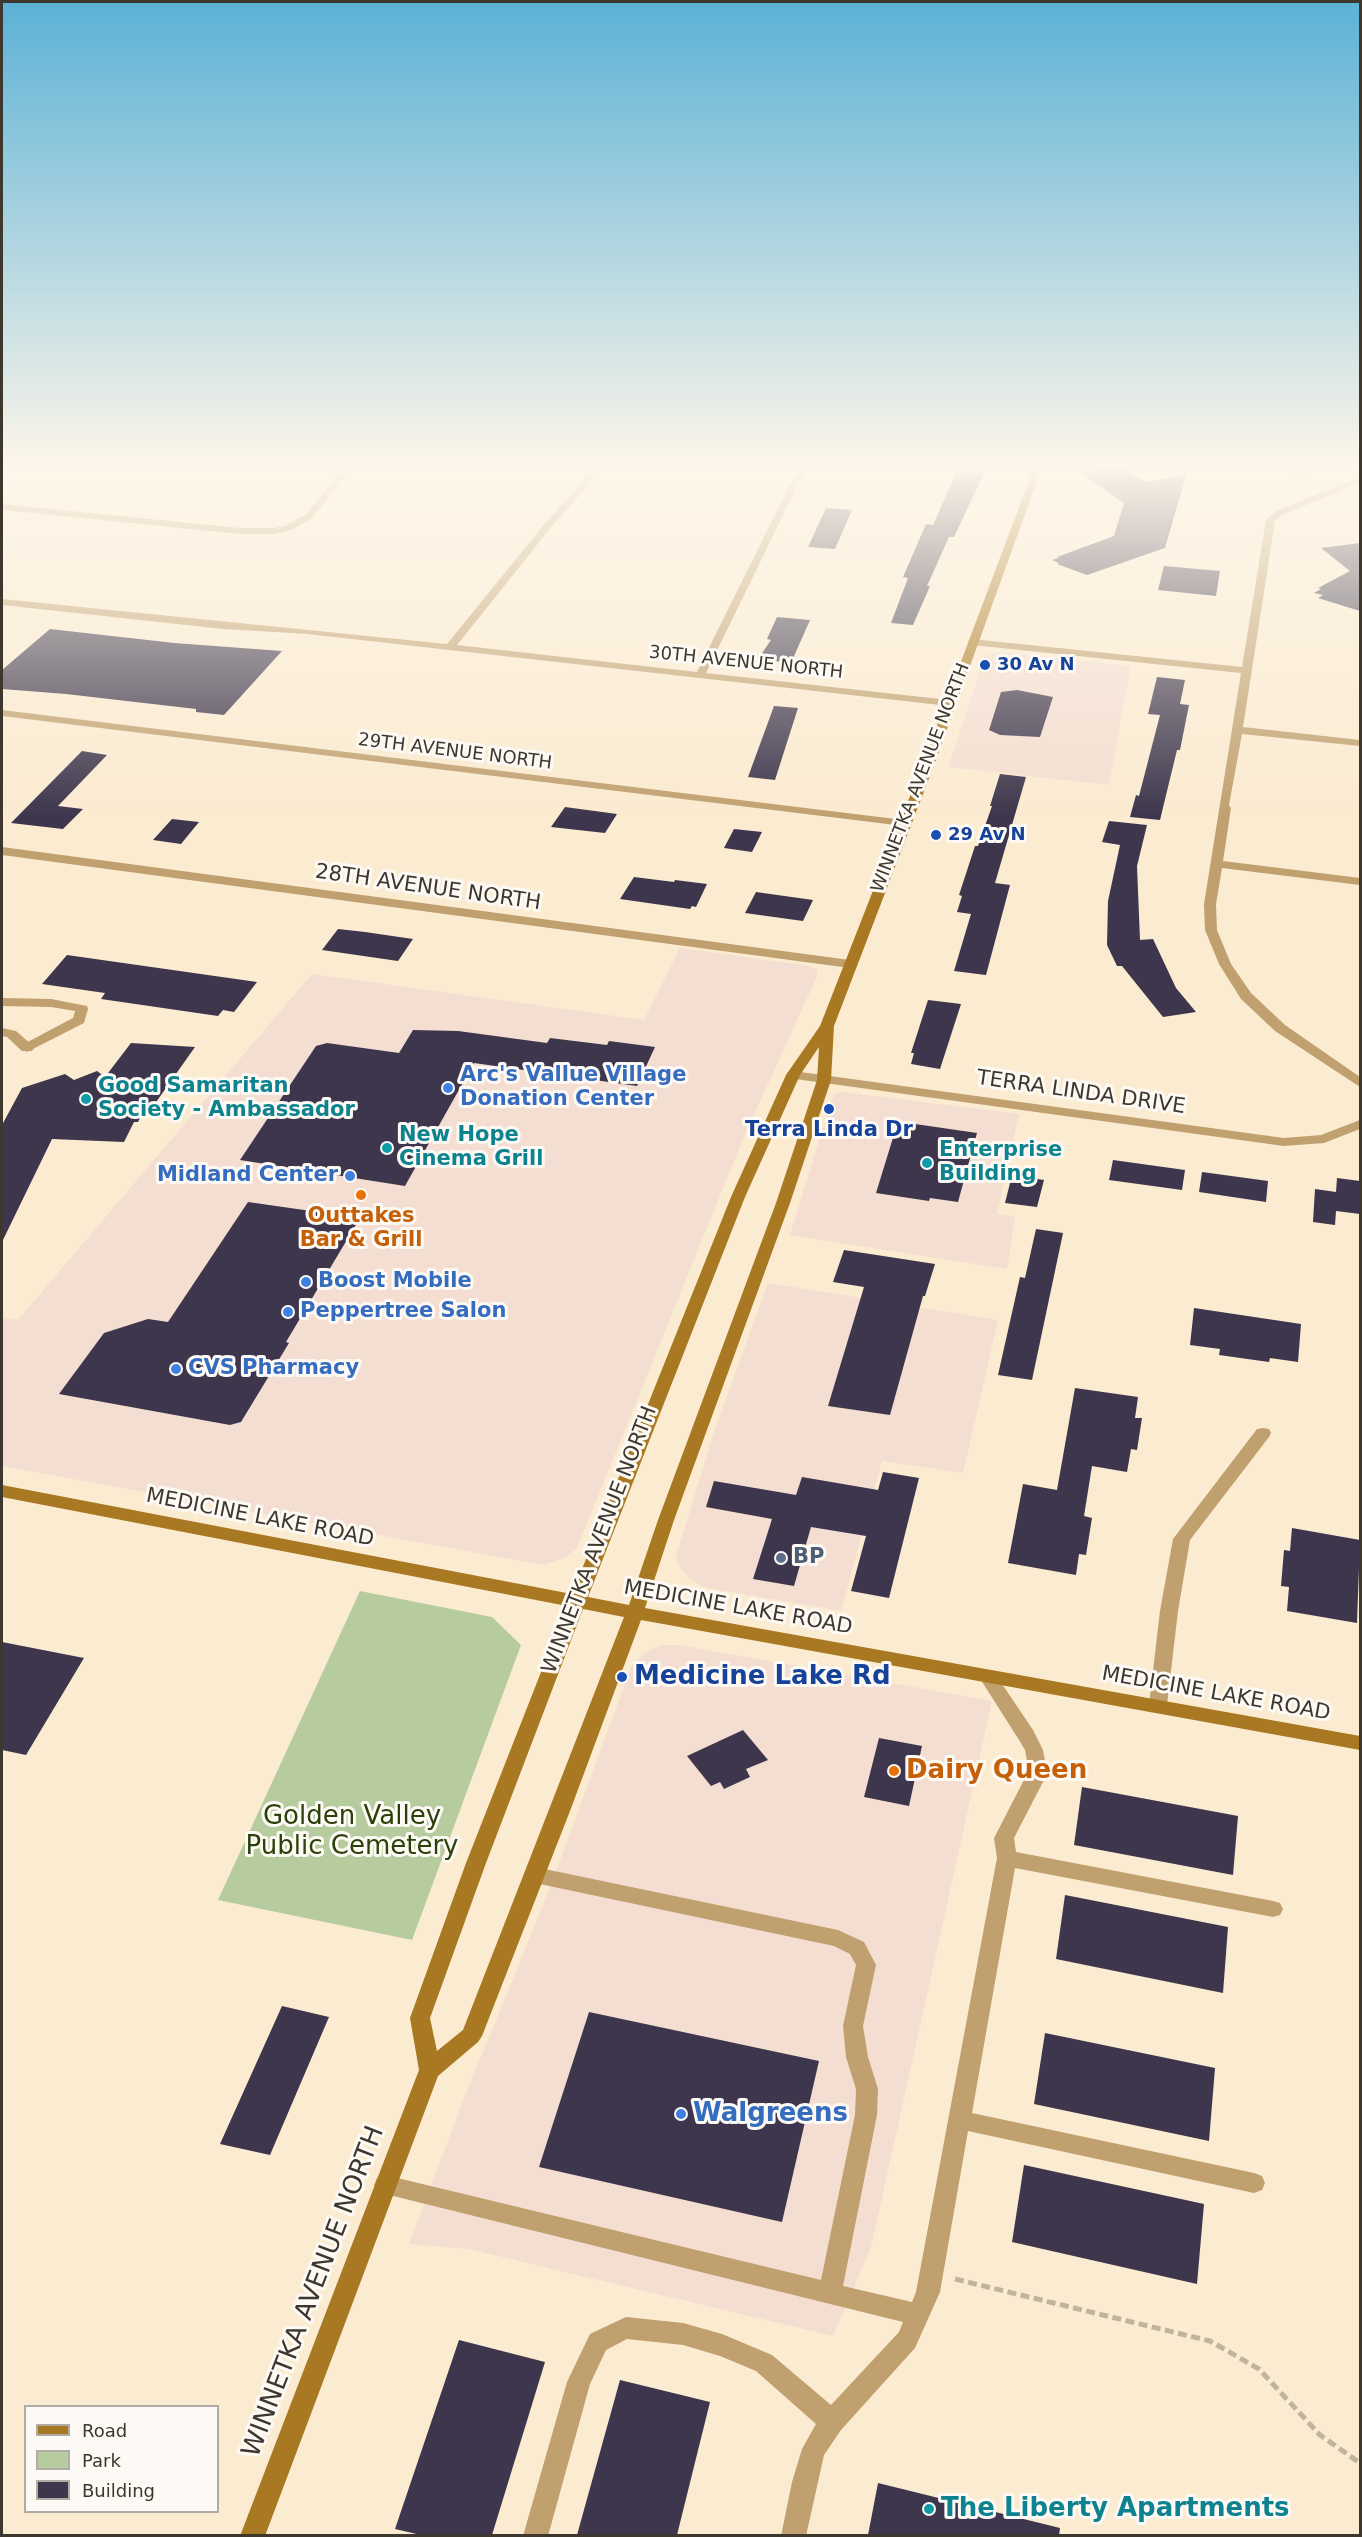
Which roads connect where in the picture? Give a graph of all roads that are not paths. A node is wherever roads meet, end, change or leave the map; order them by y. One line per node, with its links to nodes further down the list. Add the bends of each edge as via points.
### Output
1 (504, 580): 7 (street)
2 (746, 580): 9 (street)
3 (995, 580): 6 (main road, WINNETKA AVENUE NORTH)
4 (1261, 580): 8 (street)
5 (2, 602): 7 (street, 30TH AVENUE NORTH)
6 (972, 642): 8 (street); 10 (main road, WINNETKA AVENUE NORTH)
7 (450, 647): 9 (street, 30TH AVENUE NORTH)
8 (1246, 670): 12 (street)
9 (700, 675): 10 (street, 30TH AVENUE NORTH)
10 (949, 703): 14 (main road, WINNETKA AVENUE NORTH)
11 (2, 713): 14 (street, 29TH AVENUE NORTH)
12 (1237, 730): 13 (street); 16 (street)
13 (1360, 744)
14 (904, 823): 18 (main road, WINNETKA AVENUE NORTH)
15 (2, 851): 18 (street, 28TH AVENUE NORTH)
16 (1216, 864): 17 (street); 24 (street, via 1211,930 1225,964 1246,996 1280,1028)
17 (1360, 882)
18 (850, 964): 20 (main road, WINNETKA AVENUE NORTH)
19 (2, 1002): 21 (street, via 51,1003 82,1009 79,1020 27,1048 11,1034)
20 (827, 1026): 22 (main road, WINNETKA AVENUE NORTH); 23 (main road, WINNETKA AVENUE NORTH)
21 (2, 1032)
22 (793, 1076): 23 (street, TERRA LINDA DRIVE); 28 (main road, WINNETKA AVENUE NORTH, via 738,1197)
23 (824, 1080): 25 (street, TERRA LINDA DRIVE, via 1284,1142 1324,1139); 29 (main road, WINNETKA AVENUE NORTH)
24 (1360, 1083)
25 (1360, 1124)
26 (1263, 1433): 31 (street, via 1182,1539)
27 (2, 1491): 28 (main road, MEDICINE LAKE ROAD)
28 (576, 1601): 29 (main road, MEDICINE LAKE ROAD); 36 (main road, WINNETKA AVENUE NORTH, via 420,2018)
29 (635, 1612): 30 (main road, MEDICINE LAKE ROAD); 34 (main road, WINNETKA AVENUE NORTH)
30 (988, 1677): 31 (main road, MEDICINE LAKE ROAD); 33 (street, via 1026,1735 1037,1766 1034,1780 1004,1838)
31 (1158, 1705): 32 (main road, MEDICINE LAKE ROAD)
32 (1360, 1743)
33 (1007, 1858): 35 (street); 37 (street)
34 (535, 1875): 36 (main road, WINNETKA AVENUE NORTH, via 471,2036); 40 (street, via 838,1938 857,1948 866,1965 853,2026 867,2089 866,2115)
35 (1273, 1909)
36 (430, 2070): 39 (main road, WINNETKA AVENUE NORTH)
37 (961, 2120): 38 (street); 41 (street, via 932,2274)
38 (1254, 2183)
39 (385, 2185): 40 (street); 43 (main road, WINNETKA AVENUE NORTH)
40 (830, 2292): 41 (street)
41 (918, 2315): 42 (street, via 907,2340)
42 (832, 2422): 44 (street, via 764,2363 683,2334 626,2328 598,2342 579,2382); 45 (street, via 814,2450)
43 (252, 2535)
44 (535, 2535)
45 (793, 2535)

